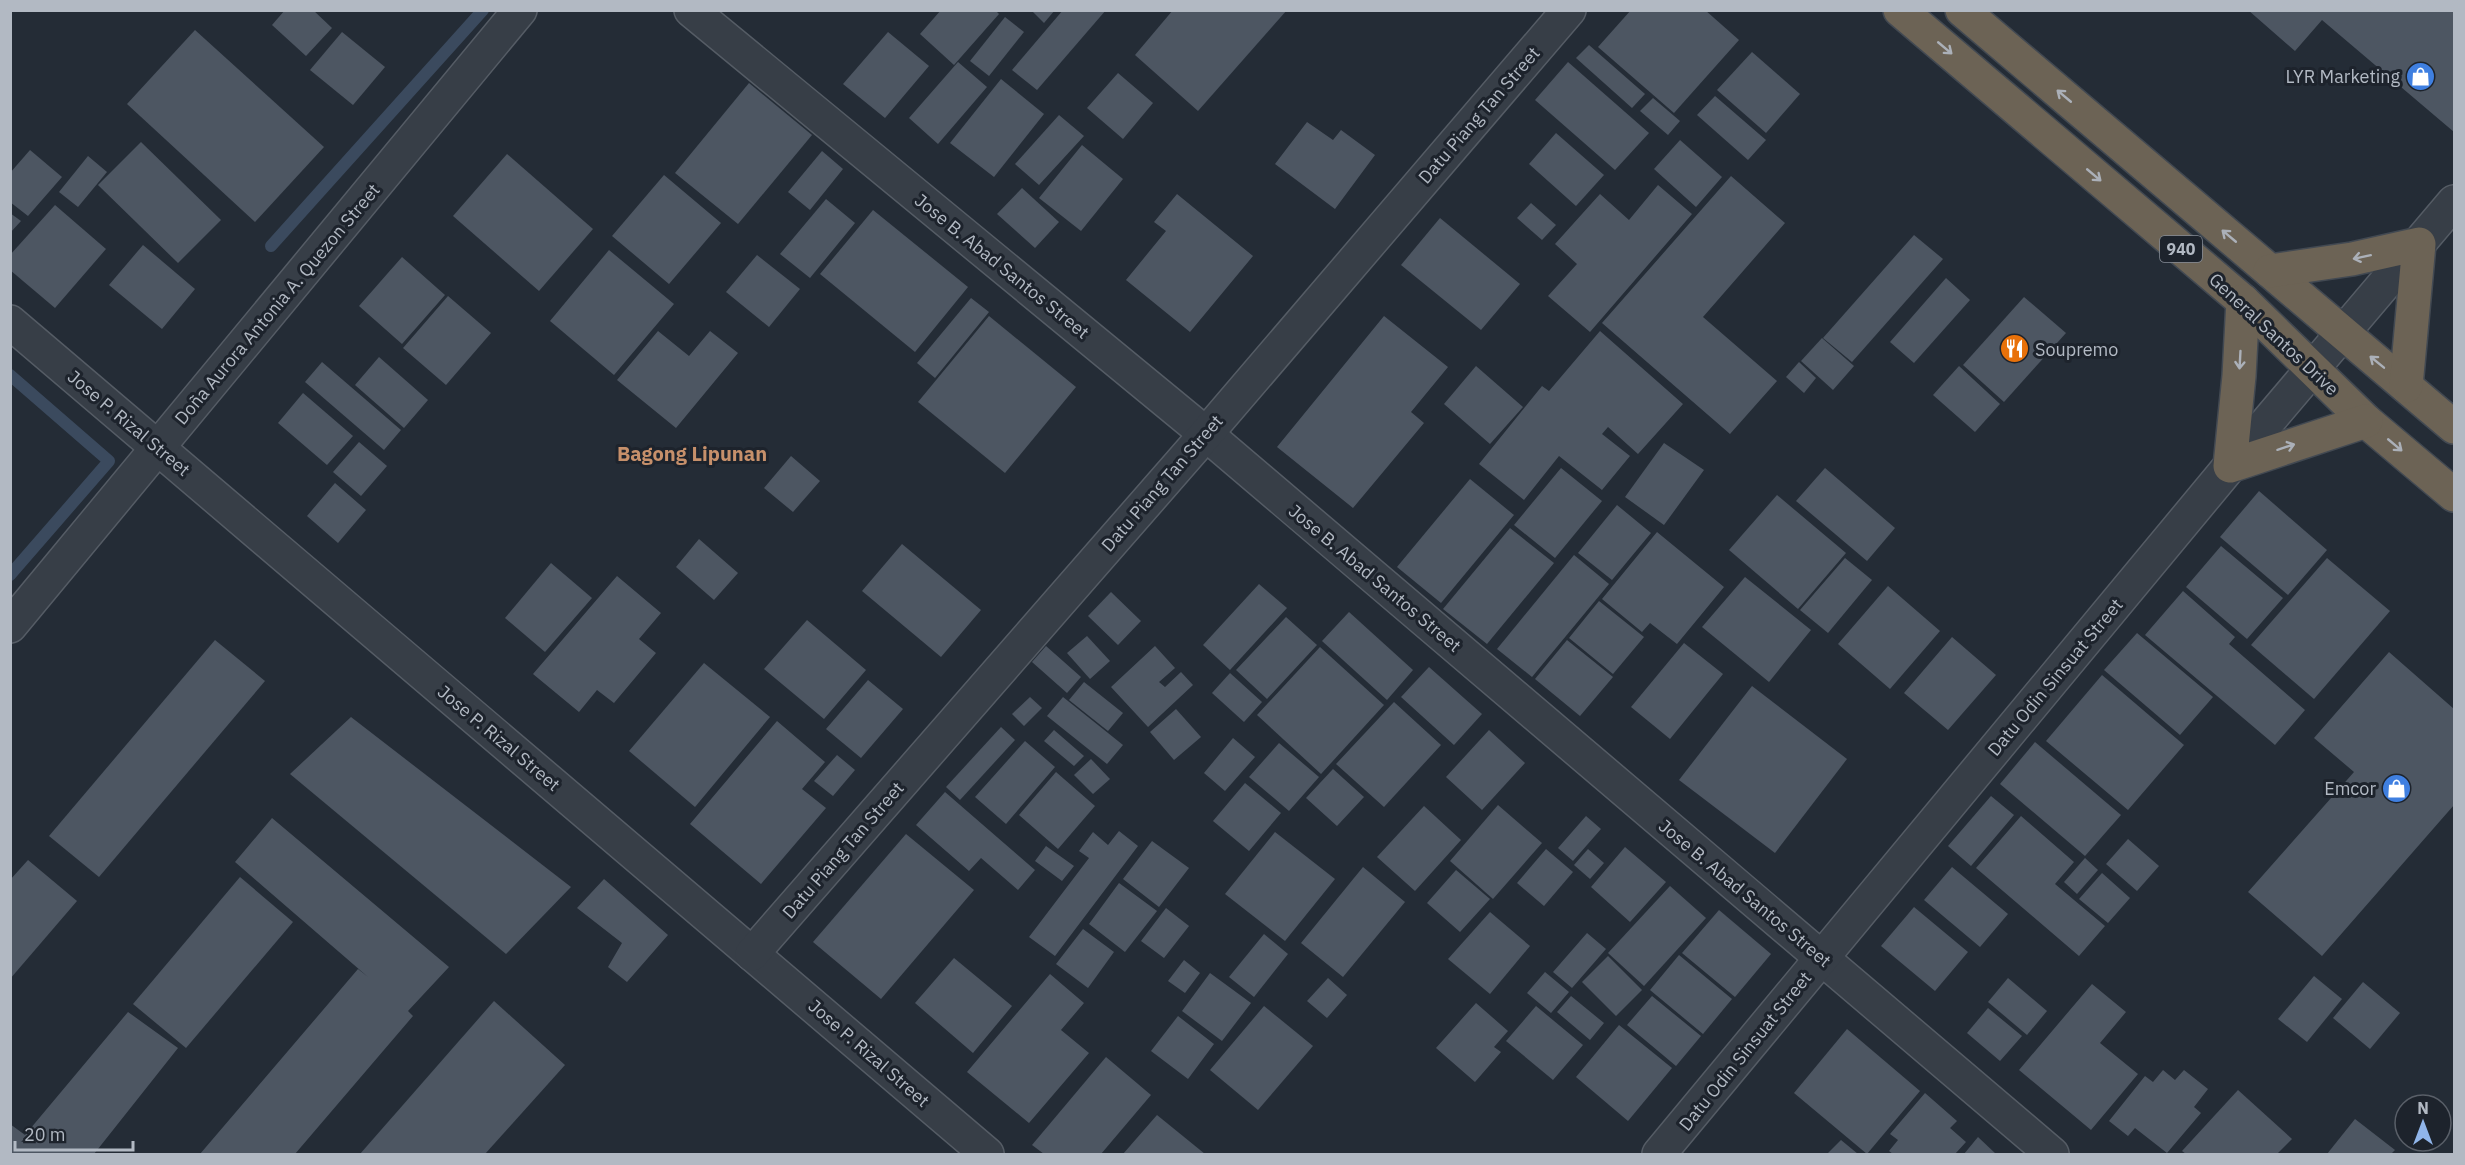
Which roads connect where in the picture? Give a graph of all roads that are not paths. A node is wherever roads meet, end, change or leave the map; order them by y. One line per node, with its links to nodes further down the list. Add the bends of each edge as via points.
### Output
1 (520, 10): 17 (street, Doña Aurora Antonia A. Quezon Street)
2 (691, 10): 16 (street, Jose B. Abad Santos Street)
3 (1569, 10): 16 (street, Datu Piang Tan Street)
4 (1900, 10): 9 (highway, General Santos Drive / 940, one-way to 9)
5 (1962, 10): 8 (highway, 940, one-way to 5)
6 (2454, 202): 7 (street, Datu Odin Sinsuat Street)
7 (2419, 244): 8 (highway, one-way to 8, via 2352,259); 11 (street, Datu Odin Sinsuat Street); 13 (highway)
8 (2270, 270): 11 (highway, 940)
9 (2242, 301): 12 (highway, General Santos Drive / 940); 18 (highway, one-way to 18)
10 (10, 322): 17 (street, Jose P. Rizal Street)
11 (2342, 334): 12 (street, Datu Odin Sinsuat Street); 13 (highway, 940, one-way to 11)
12 (2314, 369): 14 (highway, General Santos Drive / 940); 18 (street, Datu Odin Sinsuat Street)
13 (2406, 386): 15 (highway, 940)
14 (2366, 421): 18 (highway, one-way to 14); 19 (highway, General Santos Drive / 940, one-way to 19)
15 (2454, 427)
16 (1206, 434): 21 (street, Datu Piang Tan Street); 22 (street, Jose B. Abad Santos Street)
17 (158, 448): 20 (street, Doña Aurora Antonia A. Quezon Street); 21 (street, Jose P. Rizal Street)
18 (2230, 466): 22 (street, Datu Odin Sinsuat Street)
19 (2454, 495)
20 (10, 626)
21 (752, 954): 23 (street, Jose P. Rizal Street)
22 (1821, 958): 24 (street, Datu Odin Sinsuat Street); 25 (street, Jose B. Abad Santos Street)
23 (987, 1155)
24 (1659, 1155)
25 (2052, 1155)

